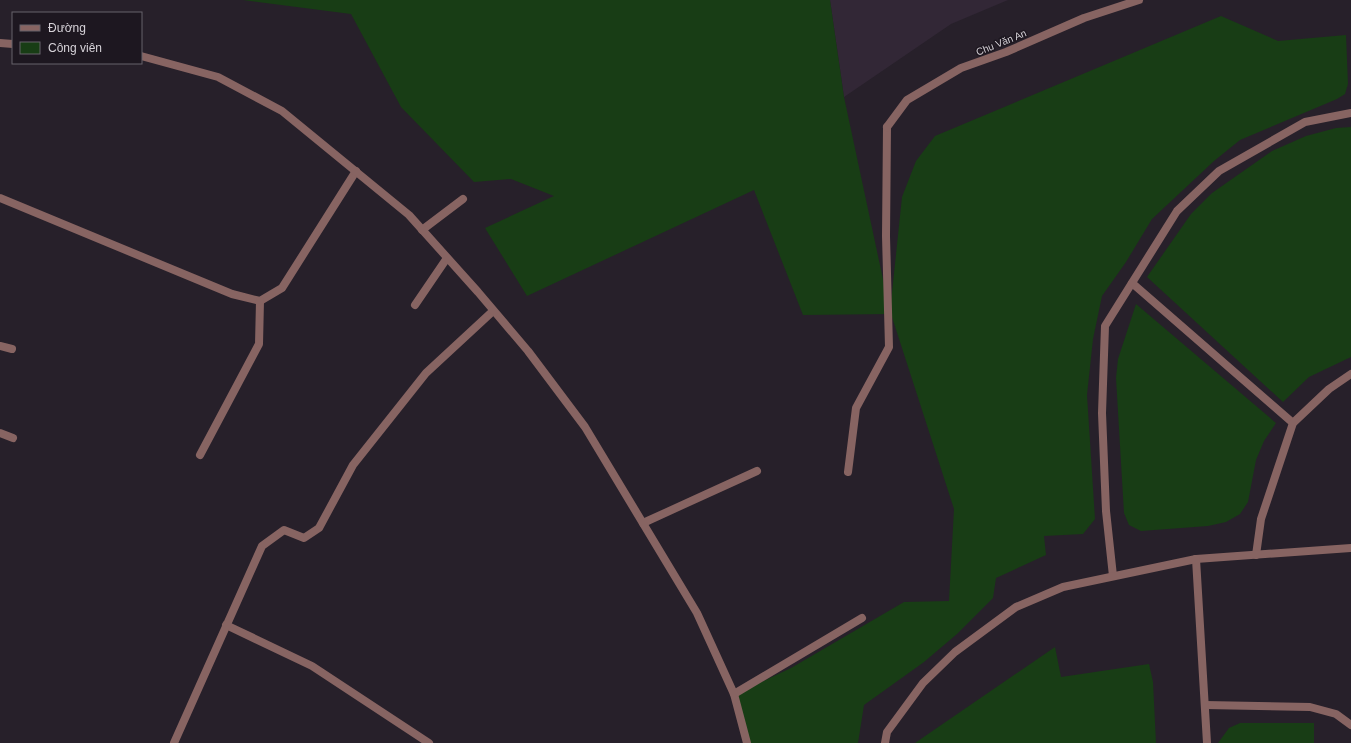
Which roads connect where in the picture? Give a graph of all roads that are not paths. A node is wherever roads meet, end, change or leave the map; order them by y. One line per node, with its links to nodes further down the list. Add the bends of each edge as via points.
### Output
1 (1139, 0): 23 (street, Chu Văn An, via 1084,18 1006,52 961,68 907,100 887,127 889,347 856,408)
2 (0, 43): 3 (street)
3 (12, 44)
4 (142, 56): 6 (street, via 218,77 282,111)
5 (1351, 113): 11 (street, via 1306,122 1219,171 1177,211)
6 (356, 171): 9 (street, via 409,215); 12 (street, via 282,288)
7 (0, 198): 12 (street, via 232,294)
8 (463, 199): 9 (street)
9 (422, 230): 10 (street)
10 (447, 258): 13 (street); 14 (street)
11 (1132, 283): 18 (street); 28 (street, via 1105,326 1102,413 1106,511)
12 (260, 301): 21 (street, via 259,344)
13 (415, 305)
14 (493, 311): 24 (street, via 528,351 584,427); 30 (street, via 426,373 353,465 319,528 304,538 284,530 262,546)
15 (0, 346): 16 (street)
16 (12, 349)
17 (1351, 374): 18 (street, via 1329,389)
18 (1293, 423): 26 (street, via 1261,519)
19 (0, 434): 20 (street)
20 (12, 438)
21 (200, 455)
22 (757, 471): 24 (street)
23 (848, 472)
24 (643, 524): 31 (street, via 697,613)
25 (1351, 548): 26 (street)
26 (1256, 555): 27 (street)
27 (1196, 559): 28 (street); 32 (street)
28 (1113, 576): 37 (street, via 1063,587 1016,607 955,652 923,683 887,732)
29 (862, 618): 31 (street)
30 (226, 625): 34 (street); 35 (street, via 312,666)
31 (734, 694): 36 (street)
32 (1205, 705): 33 (street, via 1310,707 1336,714); 38 (street)
33 (1351, 725)
34 (174, 743)
35 (429, 743)
36 (746, 743)
37 (885, 743)
38 (1207, 743)

